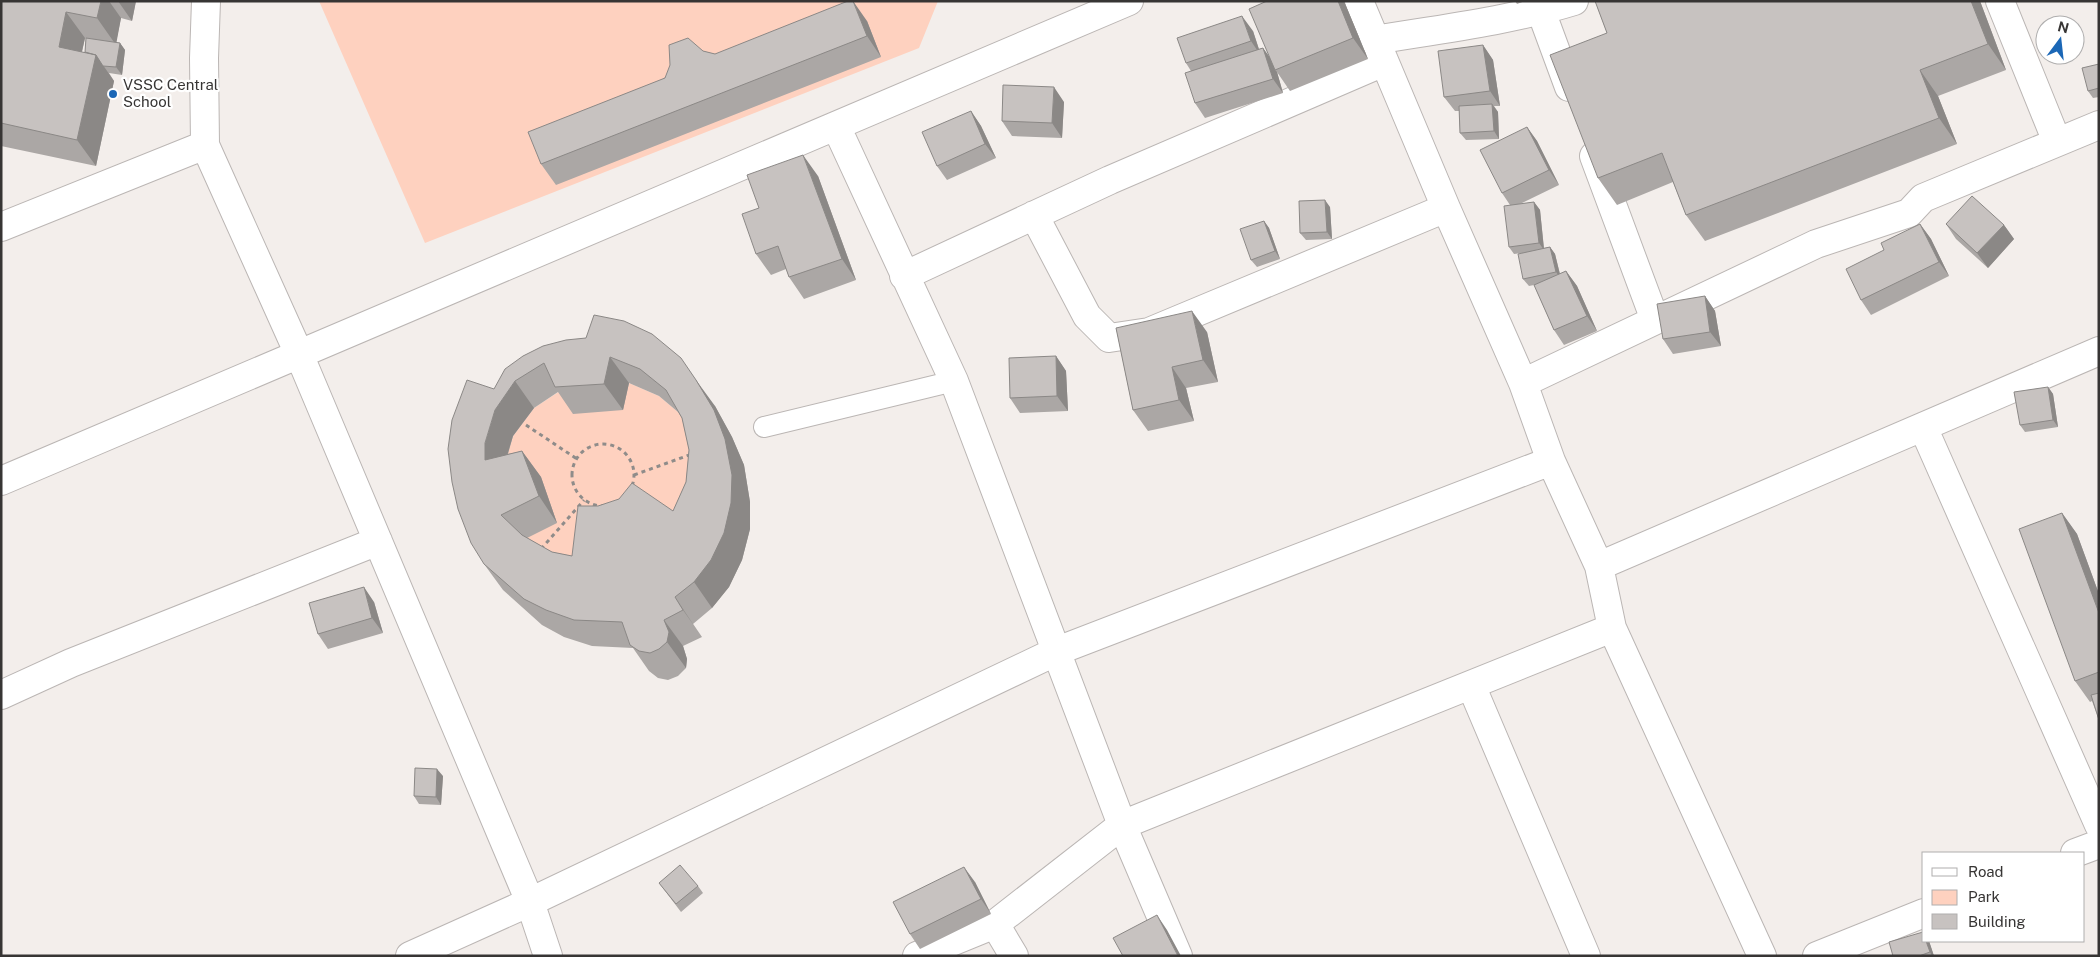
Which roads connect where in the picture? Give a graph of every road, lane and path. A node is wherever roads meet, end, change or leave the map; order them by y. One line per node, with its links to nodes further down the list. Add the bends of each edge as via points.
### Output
1 (206, 1): 11 (street)
2 (1129, 1): 9 (street)
3 (1359, 1): 7 (street)
4 (1574, 1): 6 (street)
5 (2000, 1): 10 (street)
6 (1541, 11): 7 (street); 16 (street)
7 (1379, 51): 12 (street); 13 (street)
8 (2099, 125): 10 (street)
9 (836, 126): 15 (street); 18 (street)
10 (2057, 142): 16 (street, via 1923,198 1909,213 1816,244)
11 (205, 144): 14 (street); 18 (street)
12 (1446, 208): 13 (street, via 1149,332 1109,338 1087,316); 20 (street)
13 (1034, 215): 15 (street)
14 (1, 226)
15 (904, 276): 19 (street)
16 (1655, 320): 20 (street)
17 (2099, 351): 23 (street)
18 (299, 354): 28 (street); 30 (street)
19 (954, 381): 22 (lane); 34 (street)
20 (1523, 383): 26 (street)
21 (526, 425): 25 (path)
22 (764, 427)
23 (1923, 427): 32 (street); 38 (street)
24 (693, 454): 27 (path)
25 (577, 458): 27 (path, via 593,446 614,446 631,460); 29 (path, via 572,476)
26 (1551, 461): 32 (street); 34 (street)
27 (634, 475): 29 (path, via 630,491 613,504 603,506)
28 (1, 481)
29 (584, 500): 31 (path)
30 (378, 541): 36 (street, via 71,663); 41 (street)
31 (541, 550)
32 (1599, 566): 33 (street)
33 (1612, 628): 35 (street); 50 (street)
34 (1057, 651): 37 (street); 41 (street)
35 (1471, 684): 37 (street); 49 (street)
36 (1, 695)
37 (1122, 825): 43 (street); 48 (street)
38 (2099, 825)
39 (2099, 844): 40 (street)
40 (2078, 852)
41 (530, 902): 44 (street); 45 (street)
42 (1922, 914): 51 (street)
43 (995, 924): 46 (street); 47 (street)
44 (410, 956)
45 (548, 956)
46 (917, 956)
47 (1014, 956)
48 (1178, 956)
49 (1586, 956)
50 (1762, 956)
51 (1817, 956)

